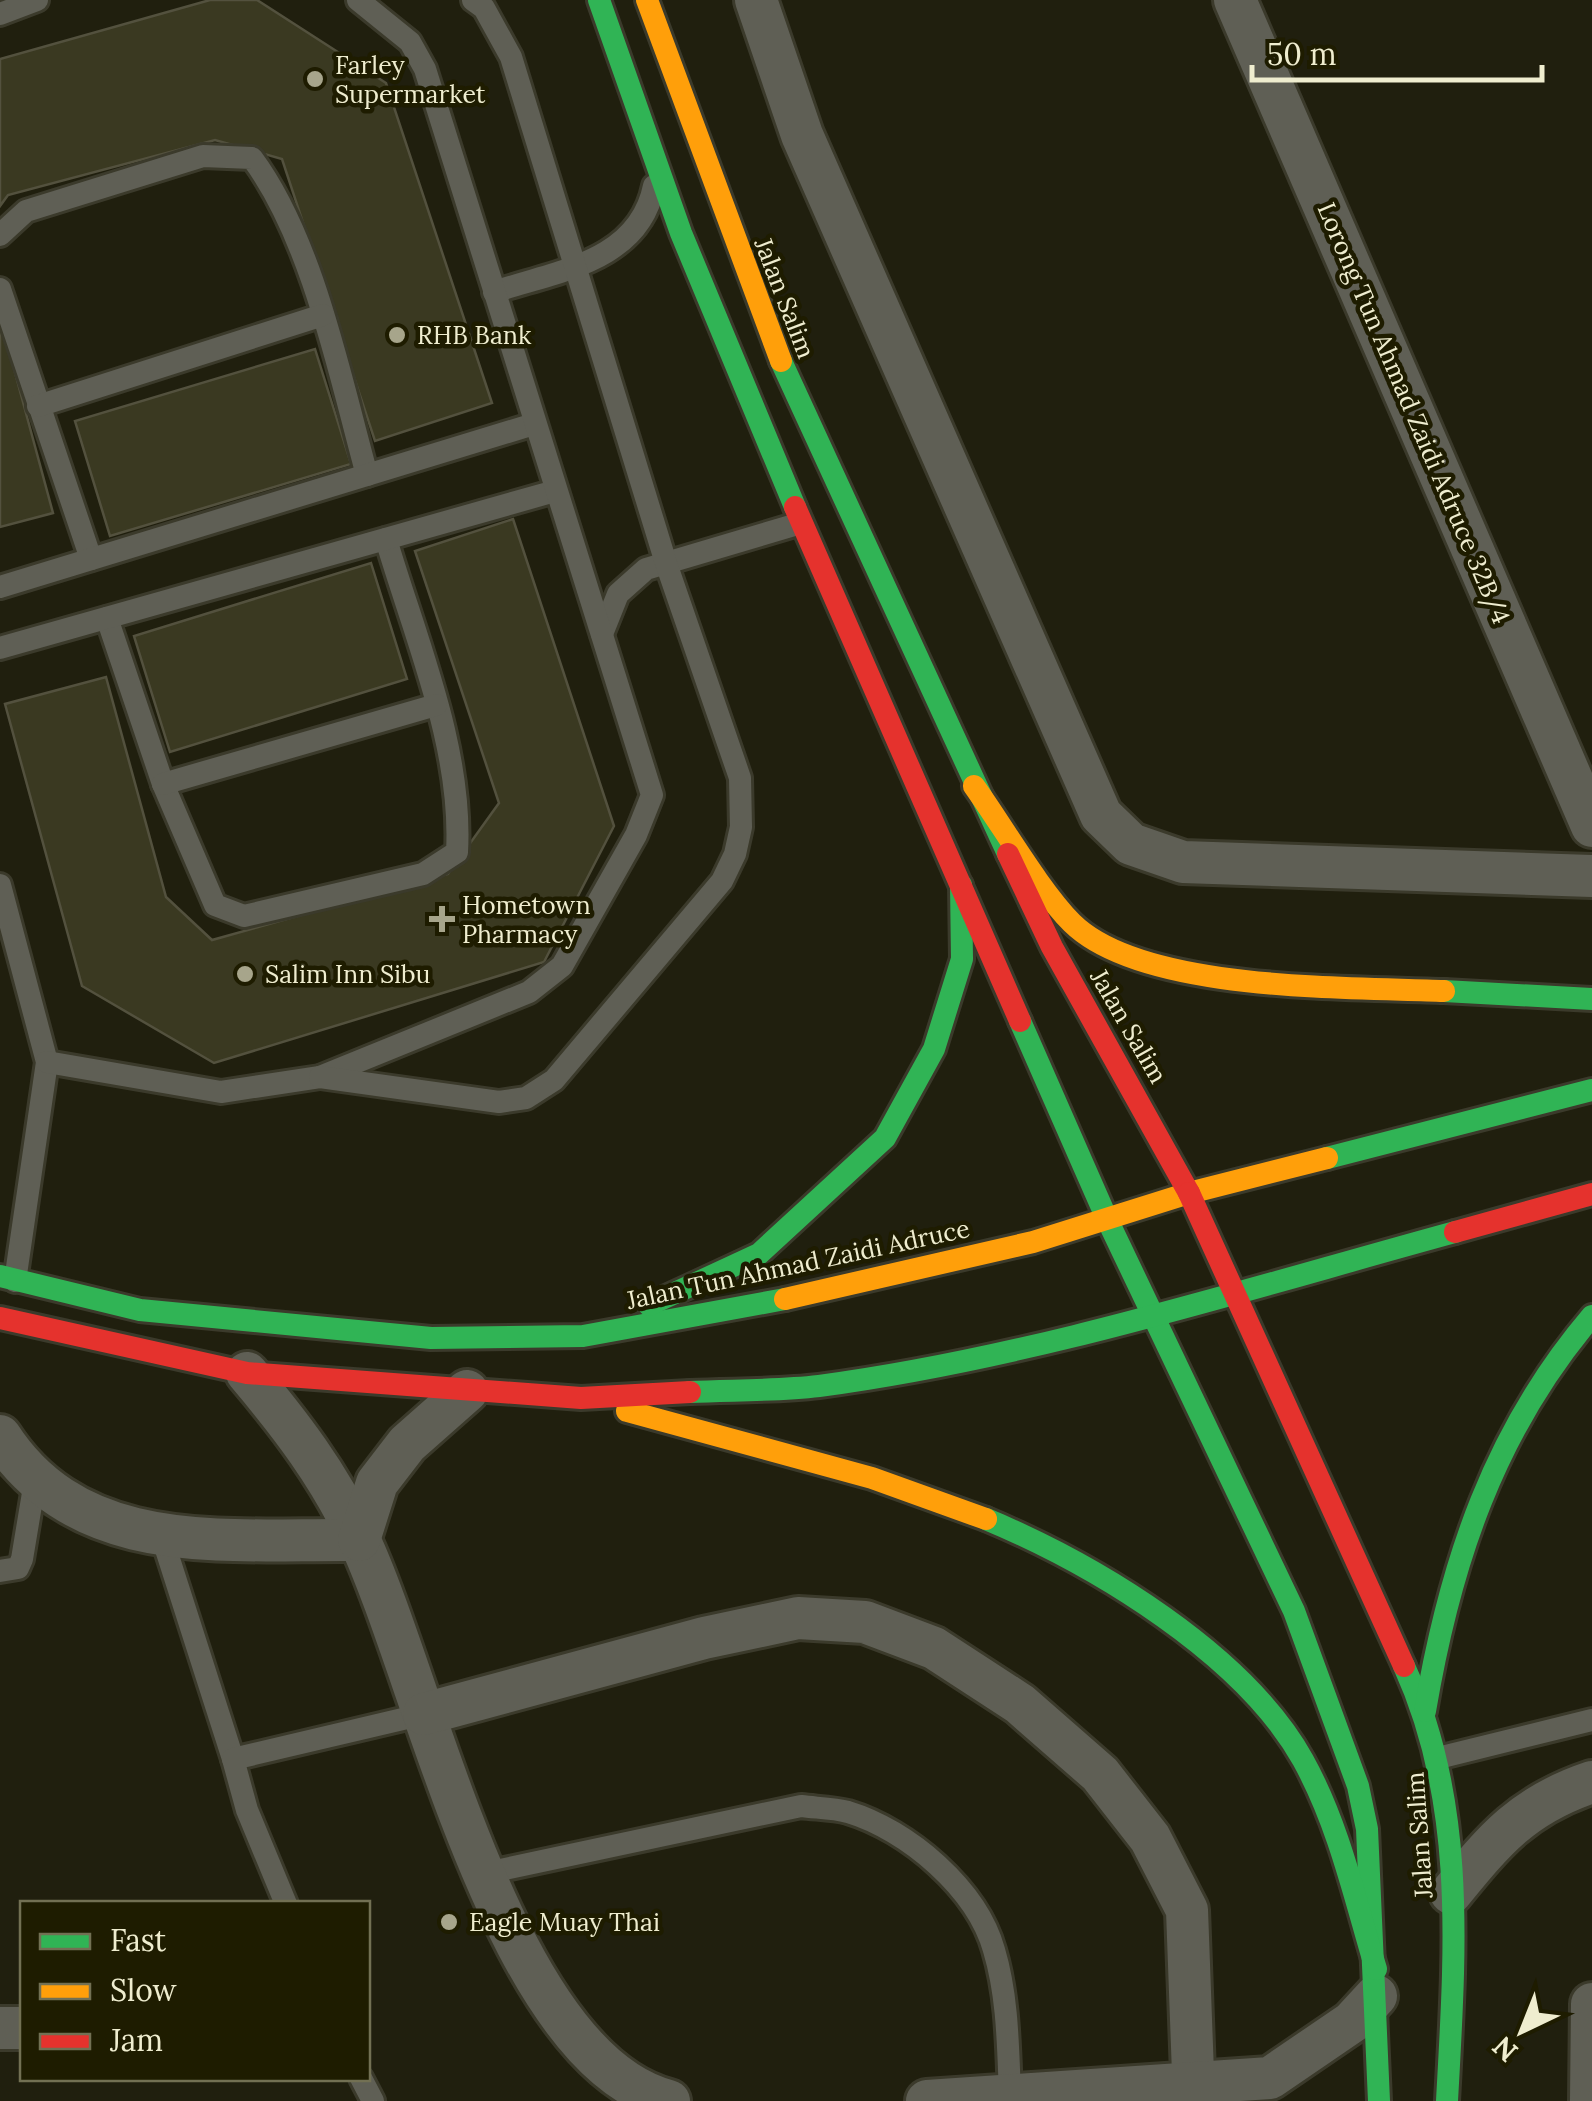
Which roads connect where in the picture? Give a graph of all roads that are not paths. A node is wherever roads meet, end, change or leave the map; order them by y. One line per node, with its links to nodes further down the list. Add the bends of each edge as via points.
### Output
1 (36, 0): 8 (lane)
2 (358, 0): 13 (lane, via 410,42 425,69)
3 (473, 0): 11 (lane, via 511,57)
4 (599, 0): 9 (main road, Jalan Salim)
5 (647, 0): 29 (main road, Jalan Salim, via 795,400)
6 (756, 0): 31 (street, via 802,136 1101,815 1132,844 1184,862)
7 (1235, 0): 30 (street, Lorong Tun Ahmad Zaidi Adruce 32B/4)
8 (0, 14)
9 (658, 168): 11 (lane, via 651,203 634,233 608,254); 19 (main road, Jalan Salim)
10 (0, 236): 14 (lane, via 26,212 203,156 252,158 274,188)
11 (575, 266): 13 (lane); 22 (lane)
12 (0, 289): 15 (lane)
13 (494, 292): 16 (lane)
14 (323, 316): 15 (lane); 17 (lane)
15 (38, 406): 21 (lane)
16 (534, 424): 17 (lane); 18 (lane)
17 (367, 475): 21 (lane)
18 (555, 492): 20 (lane); 25 (lane)
19 (800, 523): 22 (lane); 33 (main road, Jalan Salim)
20 (386, 539): 24 (lane); 27 (lane)
21 (91, 560): 23 (lane)
22 (666, 563): 25 (lane, via 629,580); 36 (lane, via 740,778 741,828 722,881 554,1080 526,1098 499,1102)
23 (0, 588)
24 (107, 618): 26 (lane); 28 (lane)
25 (602, 634): 36 (lane, via 652,795 562,966 529,992)
26 (0, 648)
27 (436, 706): 28 (lane); 28 (lane, via 460,812 458,852 423,874 244,916 215,904)
28 (164, 784)
29 (974, 786): 34 (main road, via 1073,924 1121,955 1182,971 1278,983); 38 (main road, Jalan Salim, via 1052,947)
30 (1592, 826)
31 (1592, 876)
32 (0, 885): 35 (lane)
33 (961, 885): 40 (main road, Jalan Salim); 45 (main road, via 962,959 934,1049 885,1138 759,1254)
34 (1592, 999)
35 (47, 1062): 36 (lane, via 221,1092); 42 (lane)
36 (320, 1077)
37 (1592, 1090): 38 (main road, Jalan Tun Ahmad Zaidi Adruce)
38 (1189, 1193): 40 (main road, Jalan Tun Ahmad Zaidi Adruce); 41 (main road, Jalan Salim)
39 (1592, 1194): 41 (main road)
40 (1107, 1219): 43 (main road, Jalan Salim); 45 (main road, Jalan Tun Ahmad Zaidi Adruce, via 751,1307)
41 (1238, 1292): 43 (main road); 54 (main road, Jalan Salim)
42 (3, 1303): 45 (main road, Jalan Tun Ahmad Zaidi Adruce, via 431,1338); 46 (main road)
43 (1151, 1316): 48 (main road, via 817,1386); 63 (main road, Jalan Salim, via 1294,1611 1358,1786 1367,1829)
44 (1592, 1316): 54 (main road, via 1564,1345 1498,1459 1458,1559)
45 (582, 1336)
46 (248, 1374): 47 (main road); 52 (street, via 303,1440)
47 (468, 1391): 48 (main road); 52 (street, via 407,1444 376,1483)
48 (581, 1398): 63 (main road, via 880,1481 1014,1528 1117,1580 1204,1647 1286,1733 1320,1793)
49 (0, 1436): 50 (street)
50 (35, 1480): 51 (street, via 87,1515); 53 (lane, via 22,1559 18,1568)
51 (162, 1537): 52 (street); 58 (lane)
52 (359, 1540): 55 (street)
53 (0, 1571)
54 (1426, 1711): 57 (main road, Jalan Salim)
55 (424, 1714): 58 (lane); 60 (street); 66 (street, via 798,1618 865,1622 934,1648 1020,1704 1100,1774 1150,1838 1187,1910)
56 (1592, 1720): 57 (lane)
57 (1442, 1758): 61 (main road, Jalan Salim)
58 (233, 1759): 62 (lane)
59 (1592, 1782): 61 (street, via 1558,1793 1504,1829)
60 (486, 1873): 67 (lane, via 802,1806 848,1812 920,1850 968,1895 994,1948 1008,2025); 68 (street, via 508,1930 553,2009 602,2064)
61 (1451, 1893): 71 (main road, Jalan Salim)
62 (285, 1901)
63 (1376, 1982): 65 (street, via 1352,2022); 70 (main road, Jalan Salim)
64 (1592, 2004): 72 (street)
65 (1284, 2090): 66 (street)
66 (1193, 2092): 67 (street)
67 (1010, 2096): 69 (street)
68 (669, 2101)
69 (927, 2101)
70 (1378, 2101)
71 (1448, 2101)
72 (1591, 2101)

